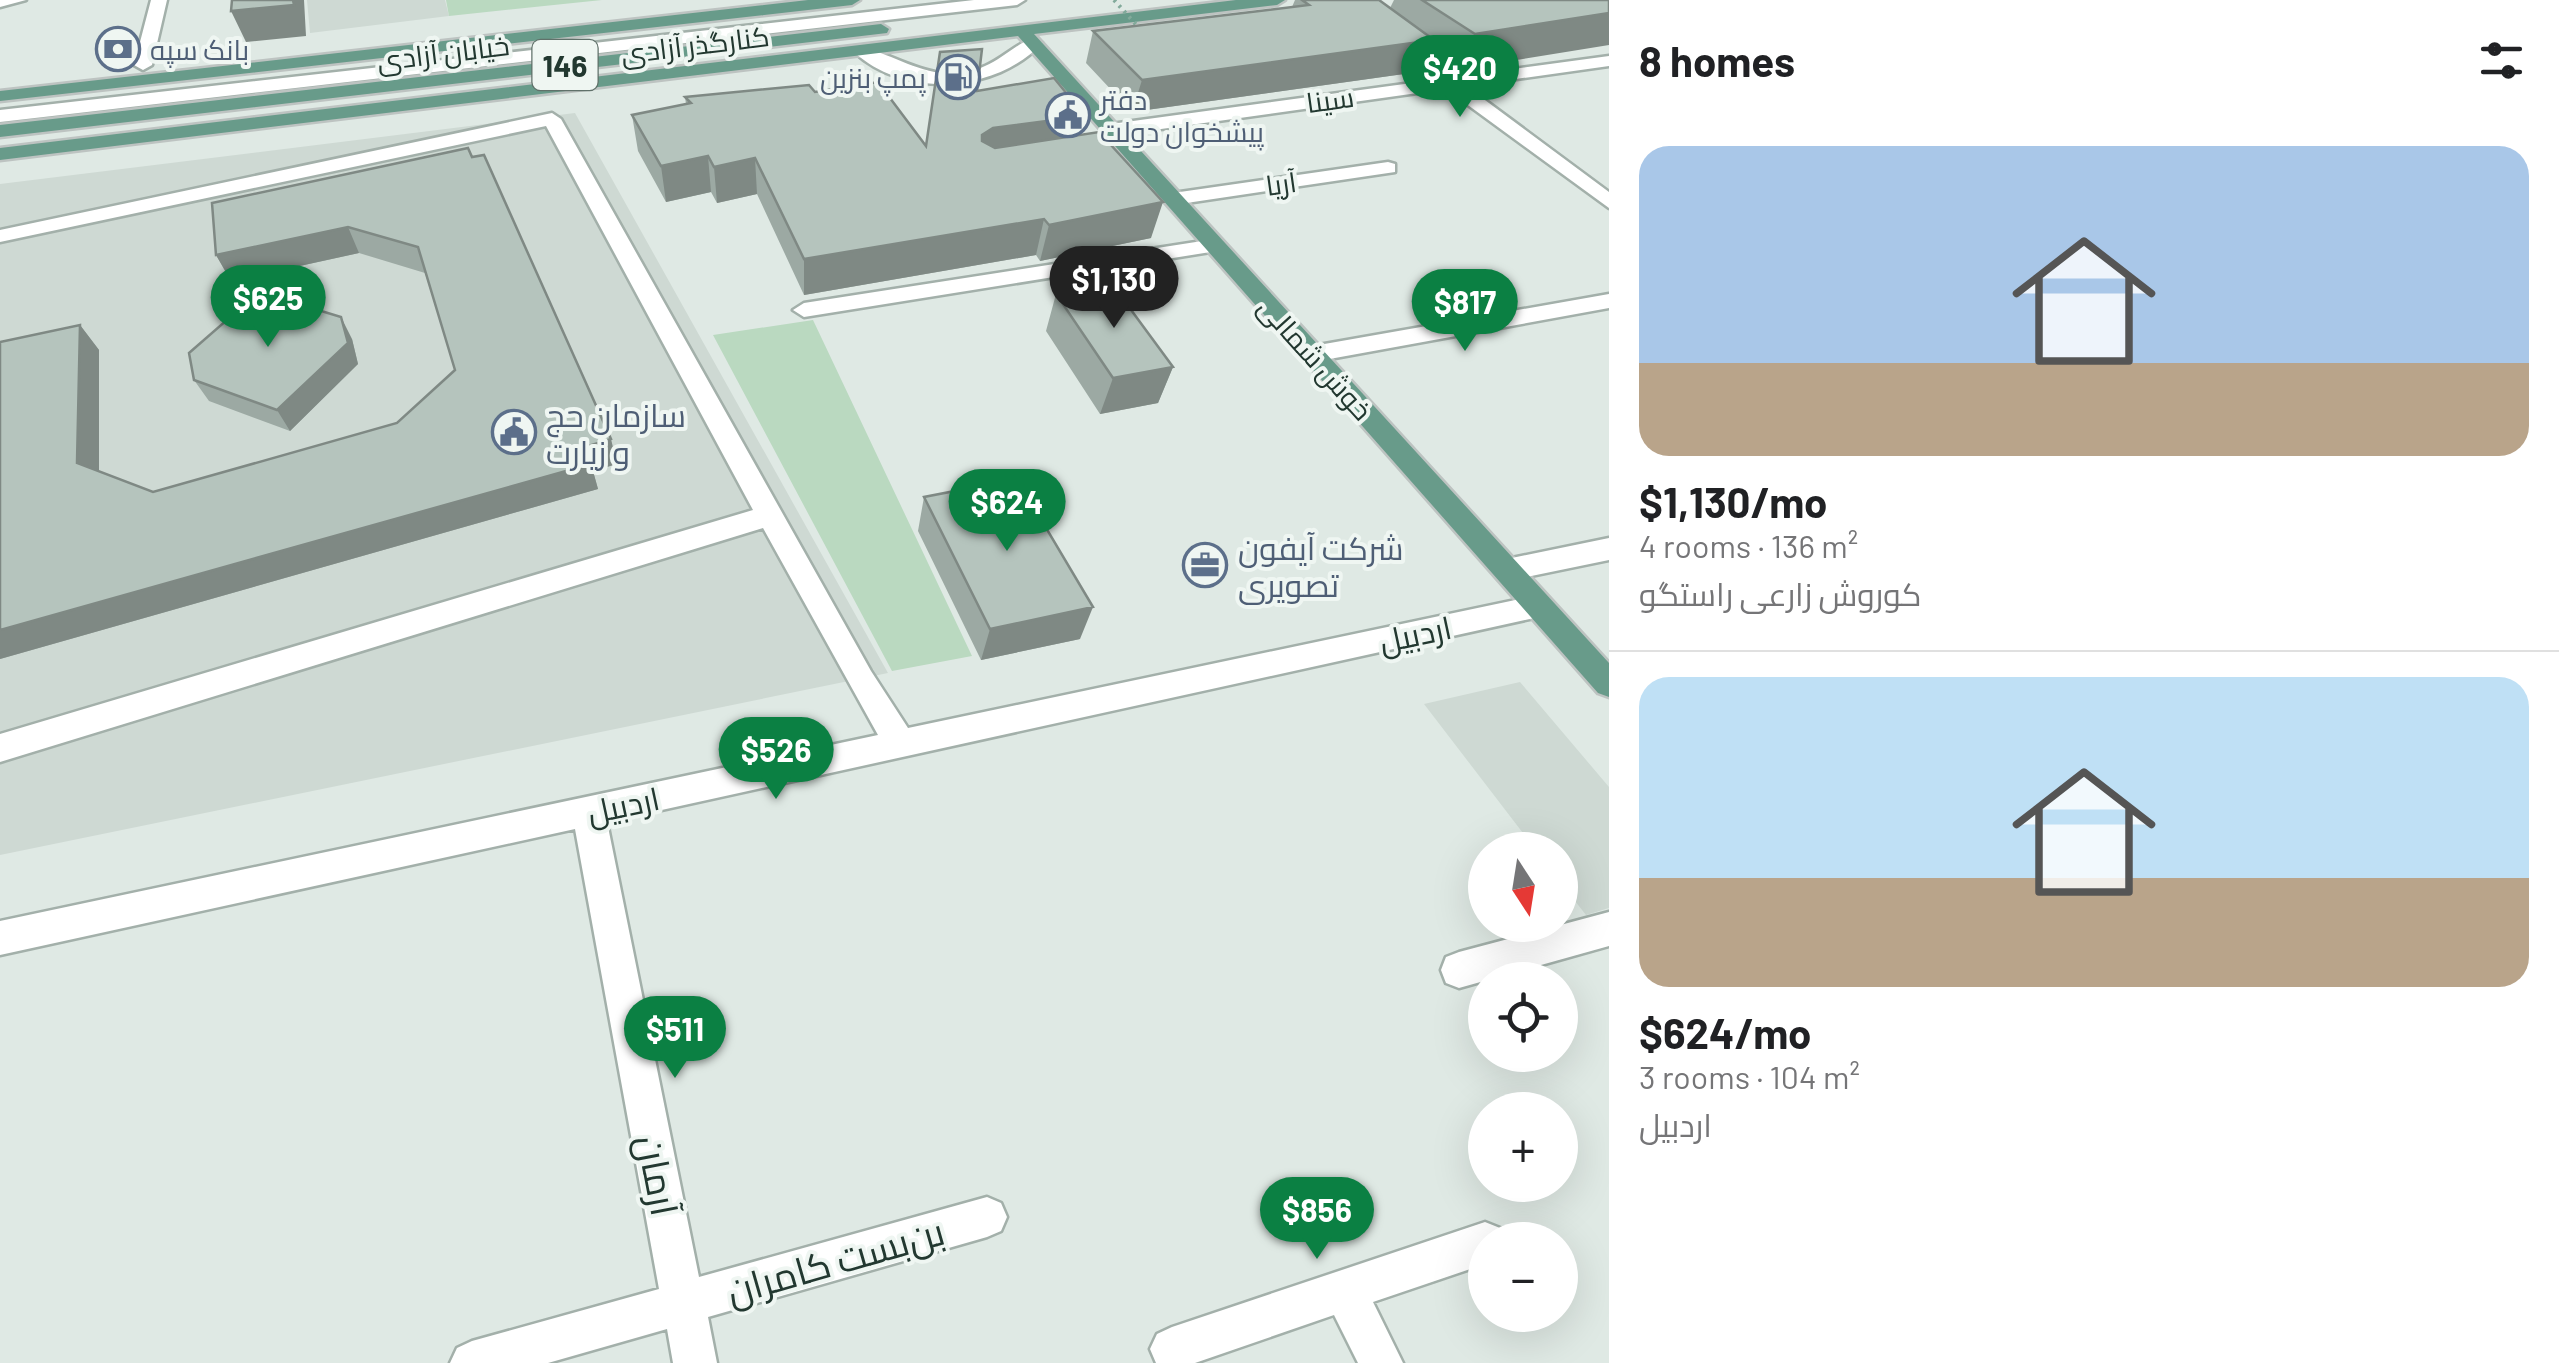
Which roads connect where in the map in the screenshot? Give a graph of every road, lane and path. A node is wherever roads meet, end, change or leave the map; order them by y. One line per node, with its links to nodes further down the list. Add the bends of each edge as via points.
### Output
1 (18, 0): 11 (street)
2 (159, 0): 16 (street)
3 (726, 0): 16 (main road, کنارگذر آزادی)
4 (852, 0): 19 (main road, خیابان آزادی / 146)
5 (950, 0): 20 (street)
6 (1017, 0): 20 (street)
7 (1114, 0): 12 (path, bridge)
8 (1130, 0): 21 (main road, خیابان آزادی / 146)
9 (1278, 0): 13 (main road, کنارگذر آزادی)
10 (1340, 0): 18 (street)
11 (0, 2)
12 (1140, 28)
13 (1028, 38): 14 (main road, کنارگذر آزادی); 14 (street, via 1007,65 976,79 902,73); 22 (main road, خوش شمالی)
14 (863, 52): 23 (main road, کنارگذر آزادی)
15 (1609, 61): 18 (street, سینا)
16 (143, 64): 17 (main road, کنارگذر آزادی)
17 (0, 80)
18 (1450, 83): 22 (street, سینا); 26 (street)
19 (0, 96)
20 (0, 112)
21 (0, 130)
22 (1111, 130): 25 (main road, خوش شمالی, via 1124,154)
23 (0, 154)
24 (1388, 168): 25 (street, آریا)
25 (1173, 198): 28 (main road, خوش شمالی)
26 (1609, 202)
27 (0, 236): 32 (street, via 552,119)
28 (1214, 244): 30 (street); 31 (main road, خوش شمالی)
29 (1609, 302): 31 (street)
30 (804, 310)
31 (1313, 354): 34 (main road, خوش شمالی)
32 (768, 516): 36 (street); 37 (street)
33 (1609, 548): 34 (street, اردبیل)
34 (1521, 586): 35 (main road, خوش شمالی); 36 (street, اردبیل)
35 (1609, 684)
36 (901, 744): 38 (street, اردبیل)
37 (0, 748)
38 (588, 811): 40 (street, اردبیل); 45 (street, آرمان)
39 (1609, 929): 41 (street)
40 (0, 938)
41 (1460, 970)
42 (988, 1217): 45 (street, بن‌بست کامران)
43 (1468, 1249): 44 (street)
44 (1344, 1291): 46 (street); 49 (street)
45 (684, 1303): 47 (street, بن‌بست کامران); 48 (street, آرمان)
46 (1172, 1350)
47 (472, 1363)
48 (695, 1363)
49 (1380, 1363)

